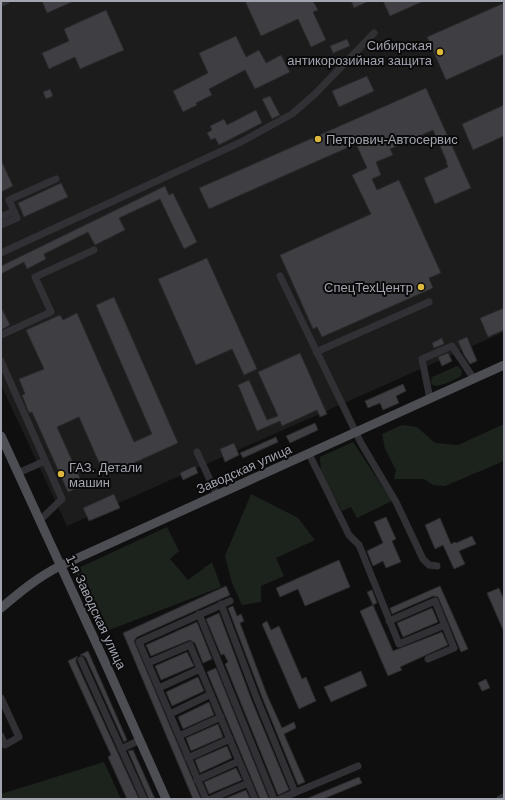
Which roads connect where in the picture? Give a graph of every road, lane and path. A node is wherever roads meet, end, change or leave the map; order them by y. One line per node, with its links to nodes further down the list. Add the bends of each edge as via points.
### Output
1 (6, 1): 2 (street)
2 (1, 3)
3 (374, 33): 9 (street, via 316,94 292,114 241,142)
4 (56, 179): 5 (street, via 9,200)
5 (14, 211): 6 (street); 7 (street, via 17,218)
6 (1, 217)
7 (1, 225)
8 (94, 250): 12 (street, via 35,277 51,312)
9 (1, 253)
10 (280, 276): 13 (street)
11 (429, 302): 13 (street)
12 (1, 335)
13 (316, 352): 18 (street)
14 (1, 361): 22 (street)
15 (504, 365): 16 (main road, Заводская улица)
16 (474, 379): 17 (main road, Заводская улица); 17 (street, via 452,346 422,359)
17 (430, 399): 18 (main road, Заводская улица)
18 (356, 432): 21 (main road, Заводская улица); 27 (street, via 396,502 423,559 428,565)
19 (1, 436): 23 (main road, 1-я Заводская улица)
20 (197, 452): 24 (street)
21 (309, 454): 24 (main road, Заводская улица); 32 (street, via 349,535 359,545)
22 (45, 461): 23 (street); 25 (street, via 62,499)
23 (18, 473): 25 (main road, 1-я Заводская улица)
24 (217, 495): 26 (main road, Заводская улица)
25 (40, 521): 26 (main road, 1-я Заводская улица)
26 (60, 566): 30 (main road, Заводская улица, via 45,573); 46 (main road, 1-я Заводская улица)
27 (437, 566)
28 (230, 601): 29 (street)
29 (221, 604): 31 (street); 53 (street)
30 (1, 608)
31 (199, 614): 36 (street, via 139,642); 60 (street)
32 (389, 620): 33 (street, via 434,601); 33 (street, via 399,644)
33 (445, 625): 34 (street, via 454,648)
34 (428, 659)
35 (81, 660): 47 (street)
36 (148, 663): 37 (street, via 190,645); 38 (street)
37 (200, 669): 38 (street); 39 (street)
38 (159, 688): 41 (street)
39 (211, 694): 41 (street); 42 (street)
40 (1, 698): 43 (street, via 20,737 5,745)
41 (170, 714): 44 (street)
42 (221, 718): 44 (street); 45 (street)
43 (1, 736)
44 (179, 736): 48 (street)
45 (230, 739): 48 (street); 49 (street)
46 (140, 740): 47 (street); 56 (main road, 1-я Заводская улица)
47 (121, 749): 55 (street)
48 (188, 758): 51 (street)
49 (239, 761): 51 (street); 52 (street)
50 (358, 766): 53 (street)
51 (197, 780): 57 (street)
52 (248, 783): 58 (street); 59 (street)
53 (295, 792): 61 (street)
54 (504, 797): 62 (street)
55 (144, 799)
56 (166, 799)
57 (206, 799)
58 (211, 799)
59 (255, 799)
60 (274, 799)
61 (280, 799)
62 (500, 799)

